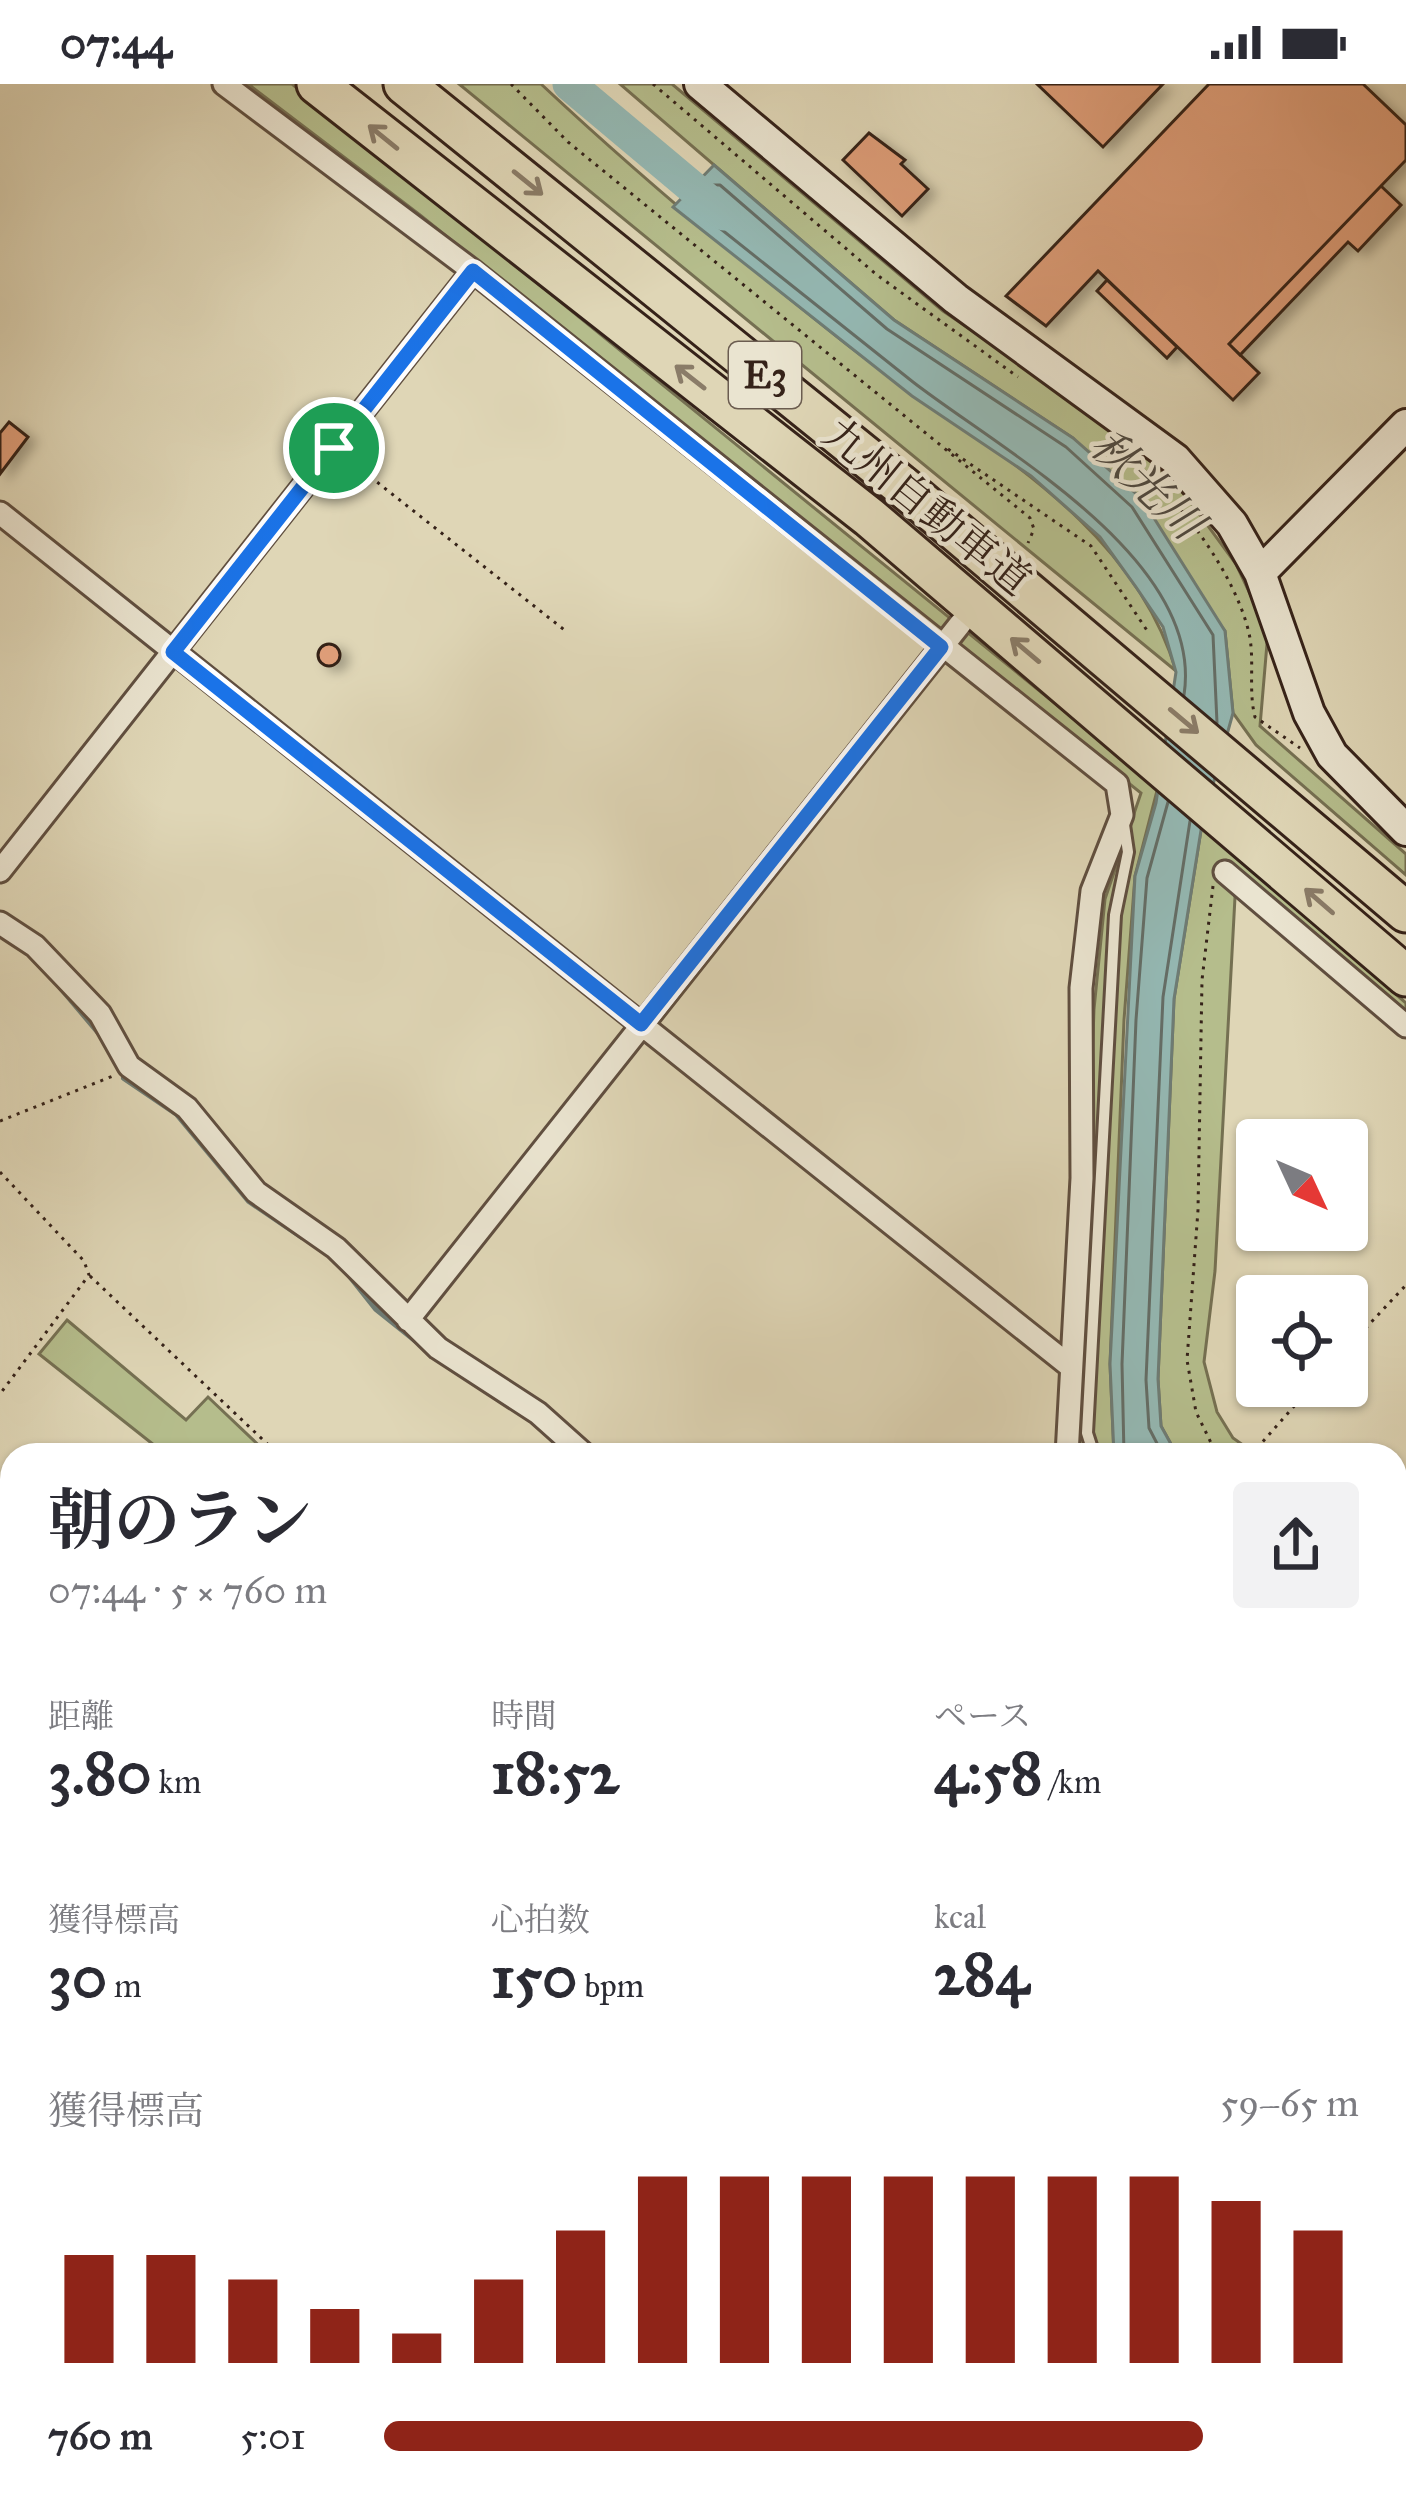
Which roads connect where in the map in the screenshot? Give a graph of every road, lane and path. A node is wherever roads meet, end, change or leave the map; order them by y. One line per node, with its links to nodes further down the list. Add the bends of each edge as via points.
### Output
1 (224, 84): 7 (street)
2 (317, 84): 28 (highway, 九州自動車道 / E3, one-way to 2, via 868,517)
3 (404, 84): 26 (highway, 九州自動車道 / E3, one-way to 26, via 1123,669)
4 (511, 84): 11 (path, via 568,142)
5 (653, 84): 8 (path, via 877,275)
6 (700, 84): 15 (street, via 956,299 1175,459 1232,524)
7 (473, 271): 10 (street); 19 (street)
8 (1028, 384)
9 (1406, 424): 15 (street)
10 (334, 448): 17 (path); 20 (street)
11 (946, 448): 14 (path, via 1030,518); 18 (path, via 1091,546)
12 (1123, 452): 21 (path, via 1187,519 1239,605 1255,717 1321,767)
13 (0, 513): 20 (street)
14 (1028, 543)
15 (1260, 573): 21 (street, via 1309,713)
16 (961, 623): 19 (street)
17 (567, 632)
18 (1148, 632)
19 (941, 647): 22 (street, via 1117,784); 29 (street)
20 (173, 652): 24 (street); 29 (street)
21 (1348, 774): 23 (street)
22 (1122, 815): 38 (street, via 1092,891 1081,988 1082,1178); 44 (lane, via 1127,852 1115,915)
23 (1406, 830)
24 (0, 871)
25 (1225, 872): 30 (street); 45 (path, via 1213,886 1202,980 1187,1360)
26 (1406, 912)
27 (0, 923): 31 (street, via 35,946 100,1014)
28 (1406, 976)
29 (641, 1024): 36 (street); 38 (street)
30 (1406, 1026)
31 (130, 1066): 32 (path); 36 (street, via 187,1108 256,1192 336,1248)
32 (0, 1121)
33 (0, 1172): 34 (path, via 84,1261)
34 (88, 1275): 39 (path); 41 (path)
35 (1406, 1285): 37 (path)
36 (408, 1319): 42 (street)
37 (1368, 1326)
38 (1071, 1367): 43 (street)
39 (0, 1394)
40 (1293, 1407): 46 (path)
41 (266, 1443)
42 (572, 1443)
43 (1067, 1443)
44 (1091, 1443)
45 (1211, 1443)
46 (1261, 1443)

